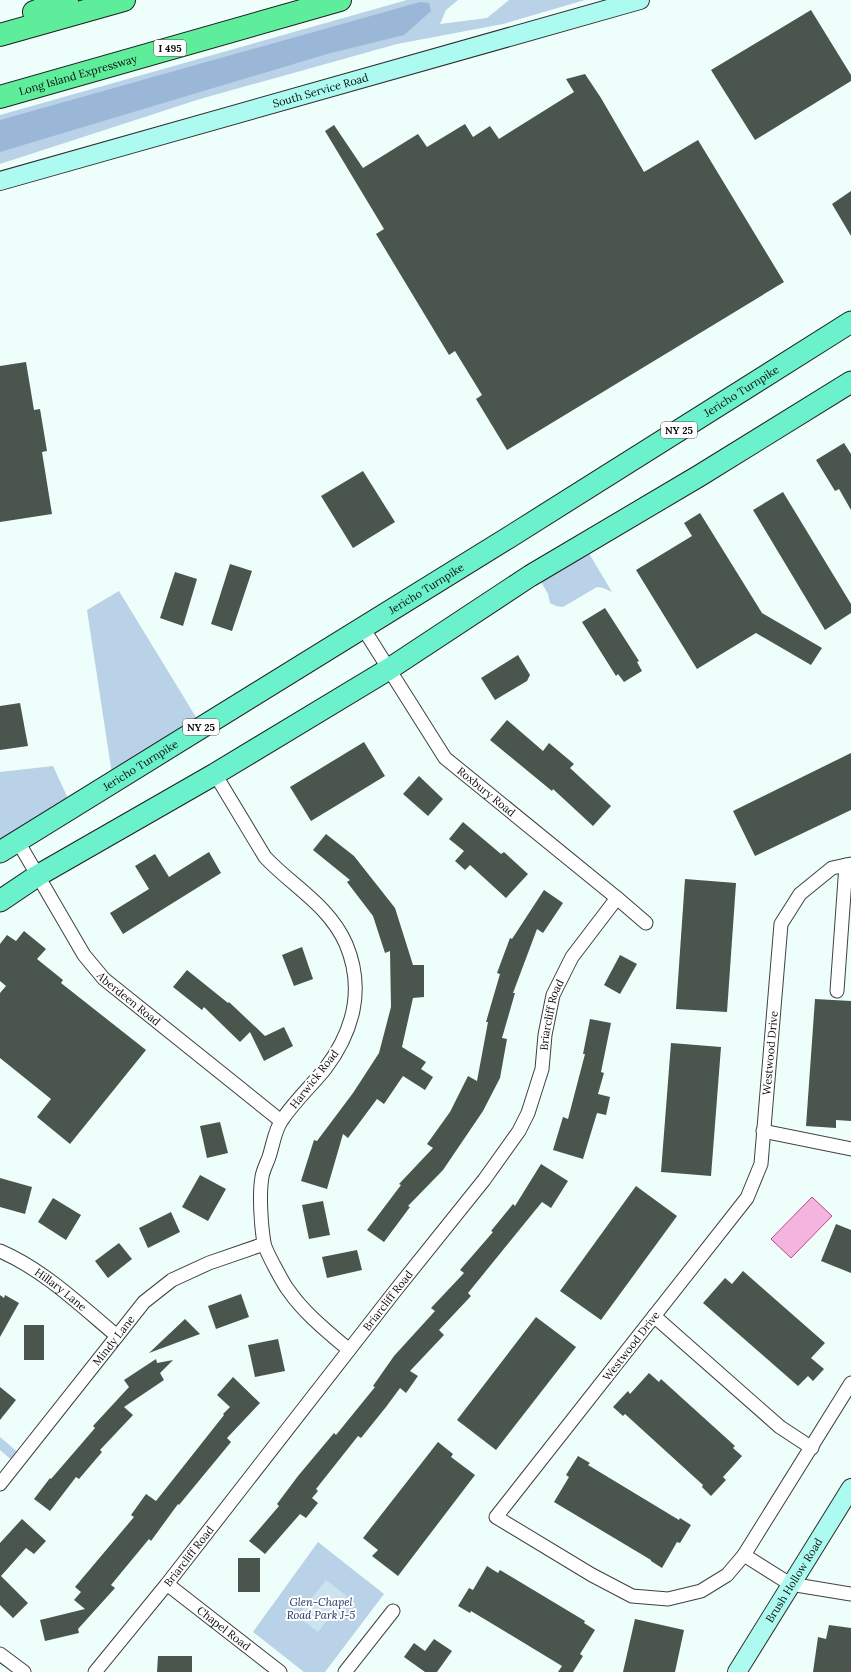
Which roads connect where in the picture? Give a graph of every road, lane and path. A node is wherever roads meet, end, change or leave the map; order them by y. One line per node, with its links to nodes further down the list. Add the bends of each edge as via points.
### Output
1 (67, 0): 5 (highway)
2 (124, 0): 6 (highway)
3 (340, 0): 7 (highway, Long Island Expressway / I 495)
4 (640, 0): 8 (main road, South Service Road)
5 (0, 24)
6 (0, 35)
7 (0, 97)
8 (0, 181)
9 (851, 322): 11 (main road, Jericho Turnpike / NY 25)
10 (851, 382): 12 (main road, via 530,576)
11 (363, 628): 12 (street, Roxbury Road); 14 (main road, Jericho Turnpike / NY 25)
12 (389, 669): 13 (main road); 18 (street, Roxbury Road, via 445,758)
13 (215, 774): 17 (main road); 22 (street, Harwick Road, via 265,857 332,920 346,944 353,968 355,991 352,1019 343,1041 326,1067)
14 (17, 840): 15 (main road, Jericho Turnpike / NY 25); 17 (street, Aberdeen Road)
15 (0, 852)
16 (849, 865): 21 (street, Westwood Drive); 23 (street, Westwood Drive, via 832,868 800,894 781,924)
17 (37, 876): 19 (main road); 22 (street, Aberdeen Road, via 84,955 104,979)
18 (617, 898): 20 (street, Roxbury Road); 29 (street, Briarcliff Road, via 572,957 553,995 545,1035 542,1069 528,1113 519,1131 484,1180)
19 (0, 901)
20 (646, 923)
21 (837, 991)
22 (281, 1121): 25 (street, Harwick Road, via 262,1176 260,1198)
23 (763, 1132): 24 (street); 27 (street, Westwood Drive, via 760,1164 747,1198)
24 (851, 1149)
25 (264, 1244): 28 (street, Mindy Lane, via 209,1263 172,1280 144,1302); 29 (street, Harwick Road, via 289,1291 316,1321)
26 (0, 1251): 28 (street, Hillary Lane, via 37,1270)
27 (654, 1316): 31 (street, via 780,1427); 34 (street, Westwood Drive, via 496,1517 632,1596 668,1599 701,1591 727,1575)
28 (117, 1336): 32 (street, Mindy Lane)
29 (349, 1350): 35 (street, Briarcliff Road)
30 (851, 1383): 31 (street)
31 (812, 1448): 34 (street)
32 (0, 1484)
33 (851, 1488): 36 (main road, Brush Hollow Road)
34 (744, 1555): 36 (street)
35 (167, 1584): 41 (street, Briarcliff Road); 42 (street, Chapel Road)
36 (790, 1584): 37 (street); 44 (main road, Brush Hollow Road)
37 (851, 1594)
38 (393, 1611): 43 (street)
39 (0, 1654): 40 (street)
40 (24, 1672)
41 (95, 1672)
42 (280, 1672)
43 (345, 1672)
44 (737, 1672)

